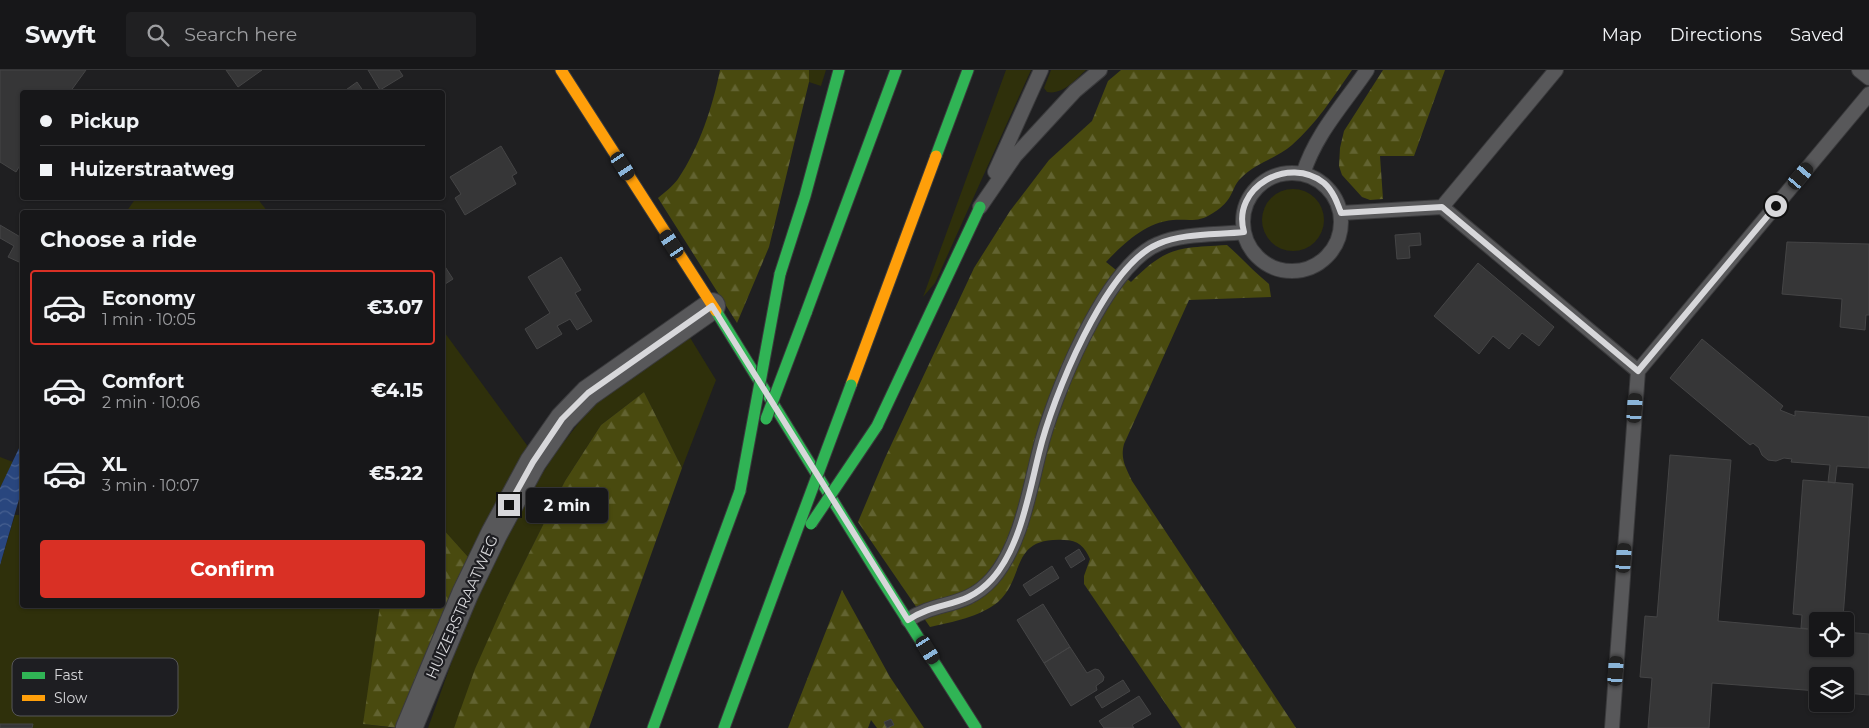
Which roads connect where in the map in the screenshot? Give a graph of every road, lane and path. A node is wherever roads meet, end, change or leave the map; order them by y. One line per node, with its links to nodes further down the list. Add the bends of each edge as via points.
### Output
1 (561, 70): 17 (main road)
2 (839, 70): 19 (main road, bridge, via 780,274)
3 (896, 70): 19 (main road, bridge)
4 (968, 70): 20 (main road, bridge)
5 (1041, 70): 13 (lane)
6 (1100, 70): 13 (lane, via 1075,91 1020,149)
7 (1367, 70): 12 (lane, via 1324,129 1310,153)
8 (1556, 70): 14 (lane)
9 (1859, 70): 10 (lane)
10 (1869, 78)
11 (1869, 94): 18 (lane)
12 (1303, 174): 15 (lane, via 1325,184 1336,197); 16 (lane, via 1278,174 1263,181 1251,193 1244,209)
13 (980, 207): 20 (main road, bridge, via 878,426)
14 (1442, 207): 15 (lane); 18 (lane)
15 (1341, 213): 16 (lane, via 1342,229 1337,244 1314,266 1298,271 1268,264 1255,254)
16 (1244, 232): 21 (lane, via 1159,243 1127,269 1105,299 1065,378 1046,423 1022,521 1002,565 992,579 964,600 920,612)
17 (712, 306): 21 (main road); 22 (street, HUIZERSTRAATWEG, via 588,393 562,419 533,462 494,534)
18 (1638, 371): 26 (lane)
19 (740, 491): 23 (main road)
20 (785, 562): 24 (main road)
21 (908, 620): 25 (main road)
22 (408, 728)
23 (653, 728)
24 (724, 728)
25 (976, 728)
26 (1612, 728)

